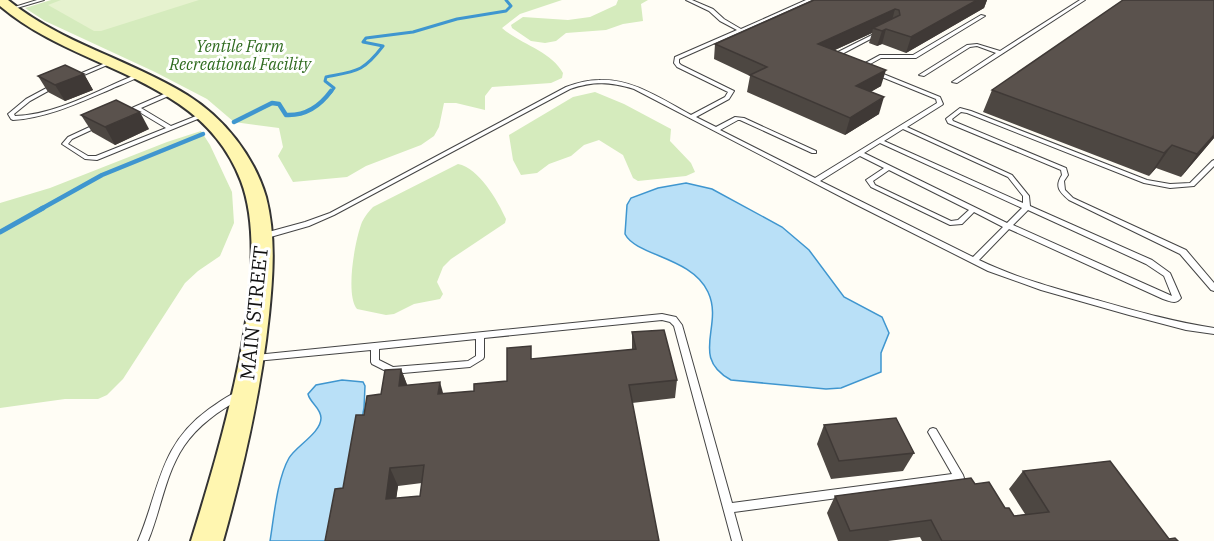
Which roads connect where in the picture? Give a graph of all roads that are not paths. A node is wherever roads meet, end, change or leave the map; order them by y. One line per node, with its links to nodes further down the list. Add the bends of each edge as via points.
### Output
1 (42, 0): 5 (lane)
2 (688, 0): 7 (lane)
3 (810, 0): 7 (lane)
4 (1083, 0): 9 (lane)
5 (5, 4): 10 (main road, MAIN STREET, via 43,32)
6 (983, 16): 11 (lane, via 914,57 879,56)
7 (740, 30): 18 (lane, via 676,59 682,68 731,91 727,98)
8 (882, 32): 11 (lane, via 840,54)
9 (1000, 53): 12 (lane, via 969,45); 14 (lane)
10 (110, 63): 13 (main road, MAIN STREET); 13 (lane, via 45,89 16,107 13,118 45,112)
11 (861, 67): 21 (lane, via 938,98 940,104)
12 (922, 75)
13 (137, 76): 15 (main road, MAIN STREET)
14 (955, 82)
15 (171, 93): 16 (lane); 17 (main road, MAIN STREET)
16 (136, 108): 19 (lane); 22 (lane)
17 (203, 115): 22 (lane); 33 (main road, MAIN STREET, via 231,145 245,169 255,195)
18 (693, 116): 23 (lane); 33 (lane, via 624,84 583,83 332,214)
19 (115, 118)
20 (104, 123): 22 (lane, via 65,144 87,158 97,158)
21 (902, 127): 24 (lane); 30 (lane, via 1010,176 1026,196)
22 (171, 128)
23 (717, 129): 25 (lane, via 742,119); 29 (lane)
24 (880, 141): 26 (lane); 30 (lane)
25 (814, 152)
26 (860, 153): 28 (lane); 29 (lane)
27 (1214, 162): 35 (lane, via 1192,185 1170,186 1146,182 969,112 960,110 949,119 1064,168 1062,190 1071,199 1183,252)
28 (889, 167): 31 (lane); 31 (lane, via 870,180 873,186 950,223 960,222)
29 (815, 181): 34 (lane)
30 (1027, 207): 32 (lane); 32 (lane, via 1149,262 1167,275 1177,298 1166,297)
31 (974, 209): 32 (lane)
32 (1008, 226): 34 (lane)
33 (262, 236): 39 (main road, MAIN STREET)
34 (973, 261): 36 (lane, via 1055,291)
35 (1214, 288)
36 (1214, 332)
37 (480, 335): 38 (lane); 38 (lane, via 480,357 470,364 387,370 375,362); 42 (lane, via 662,316 674,319)
38 (375, 346): 39 (lane)
39 (252, 358): 40 (main road, MAIN STREET)
40 (247, 391): 43 (lane, via 203,419 181,443); 44 (main road, MAIN STREET)
41 (933, 432): 42 (lane, via 959,478)
42 (728, 508): 45 (lane)
43 (143, 541)
44 (207, 541)
45 (737, 541)

